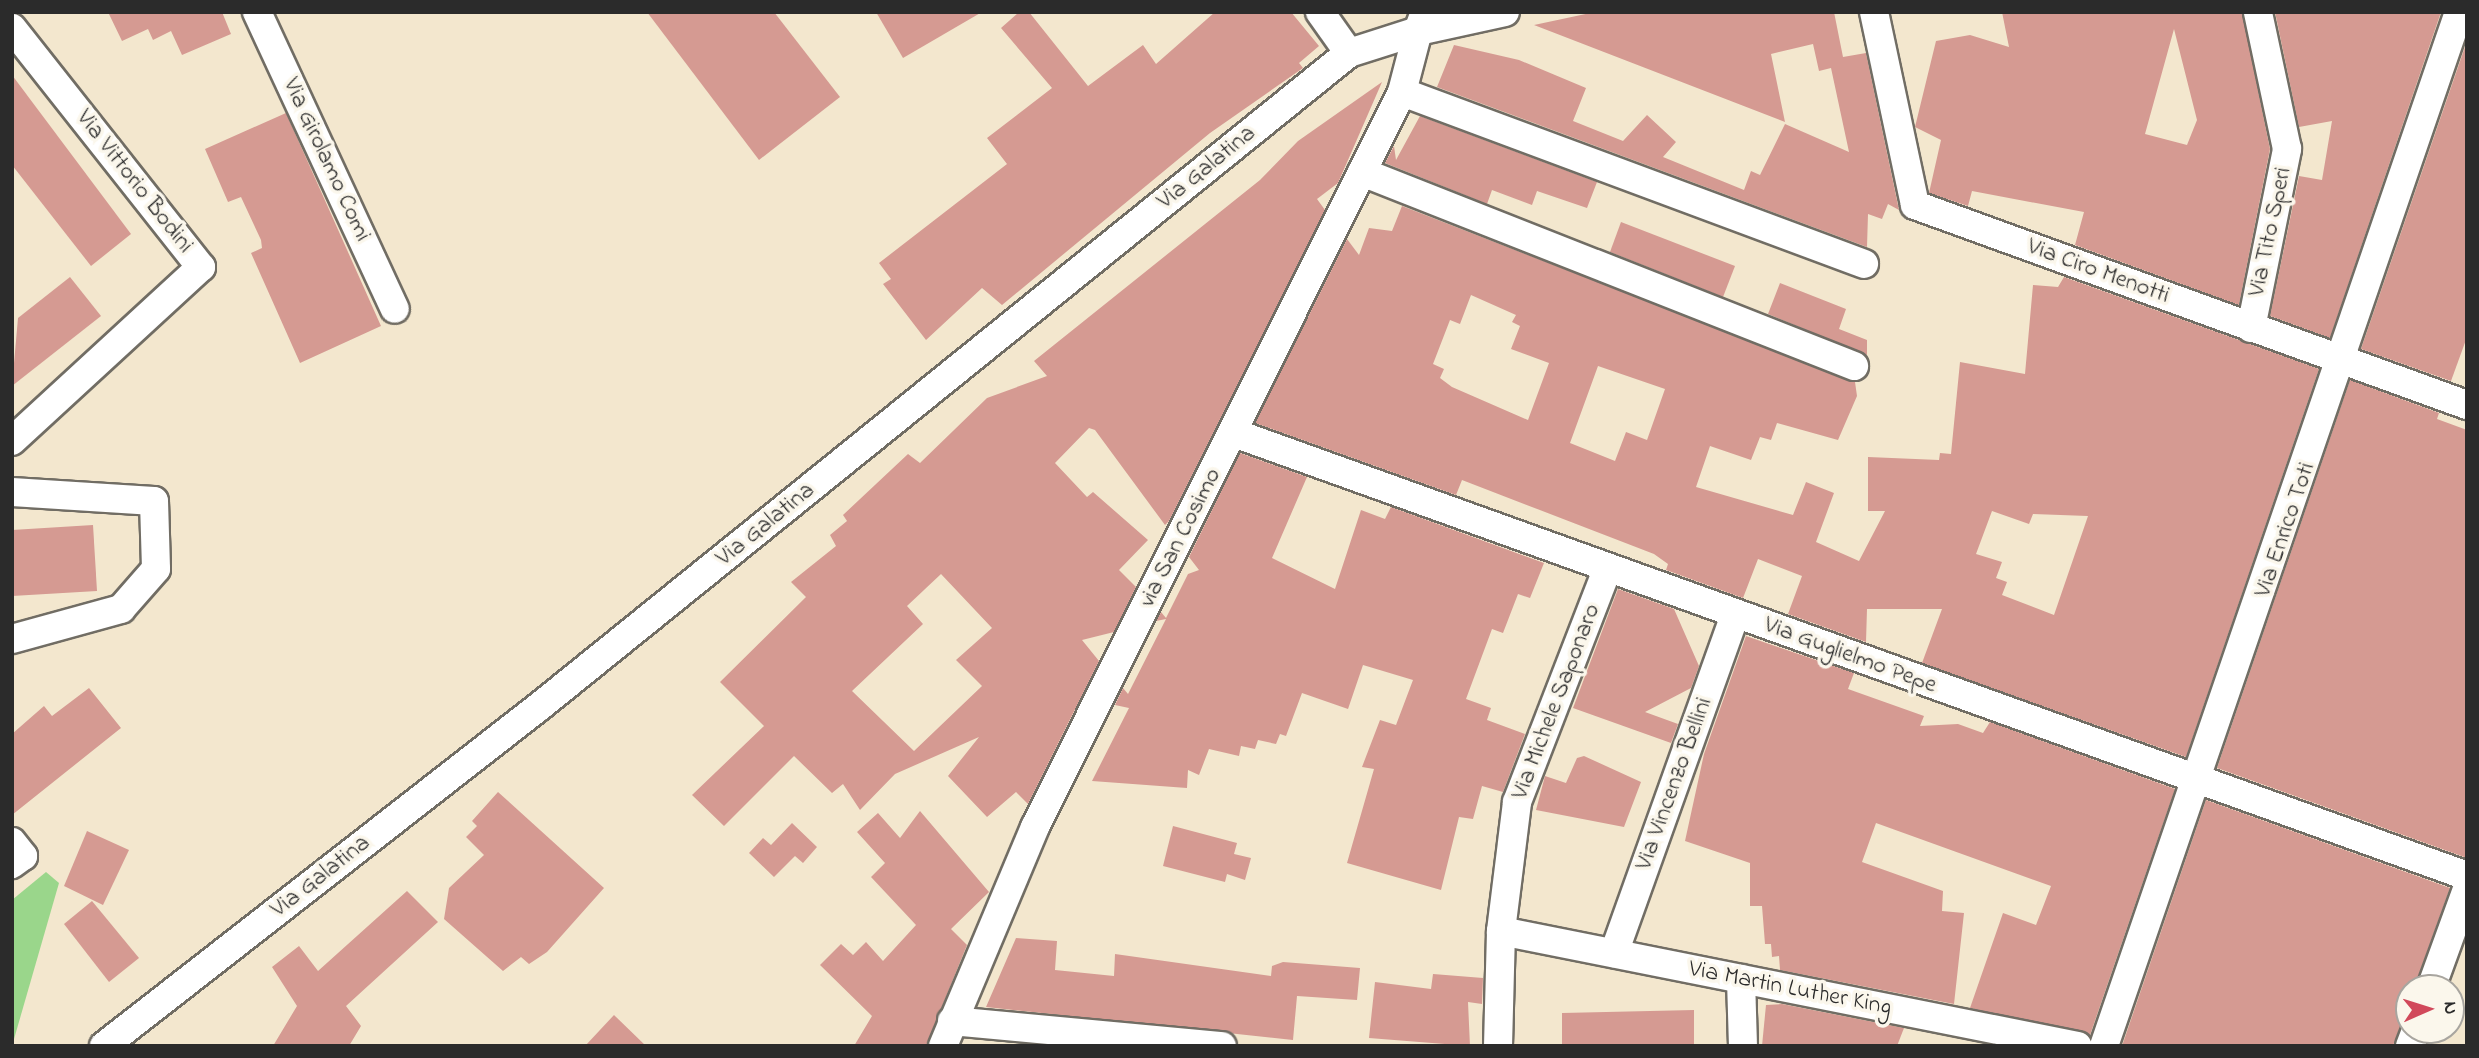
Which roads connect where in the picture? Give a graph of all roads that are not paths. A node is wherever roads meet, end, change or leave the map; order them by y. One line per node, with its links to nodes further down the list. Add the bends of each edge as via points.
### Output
1 (257, 12): 13 (street, Via Girolamo Comi)
2 (1320, 12): 9 (street)
3 (1505, 12): 7 (street, Via Galatina)
4 (1874, 12): 14 (street, Via Ciro Menotti, via 1915,205)
5 (2258, 12): 14 (street, Via Tito Speri, via 2287,149)
6 (2459, 12): 15 (street, Via Enrico Toti)
7 (1421, 22): 9 (street, Via Galatina); 10 (street, via San Cosimo)
8 (12, 28): 19 (street, Via Vittorio Bodini, via 201,267)
9 (1349, 53): 34 (street, Via Galatina)
10 (1402, 92): 11 (street, via San Cosimo); 12 (street)
11 (1362, 172): 16 (street); 18 (street, via San Cosimo)
12 (1864, 264)
13 (394, 309)
14 (2251, 328): 15 (street, Via Ciro Menotti)
15 (2345, 359): 17 (street, Via Ciro Menotti); 24 (street, Via Enrico Toti)
16 (1854, 366)
17 (2467, 405)
18 (1234, 433): 21 (street, Via Guglielmo Pepe); 33 (street, via San Cosimo, via 1035,827)
19 (12, 441)
20 (12, 492): 23 (street, via 154,501 156,569 121,609)
21 (1607, 570): 22 (street, Via Guglielmo Pepe); 29 (street, Via Michele Saponaro, via 1517,802)
22 (1735, 615): 24 (street, Via Guglielmo Pepe); 30 (street, Via Vincenzo Bellini)
23 (12, 639)
24 (2200, 780): 27 (street, Via Guglielmo Pepe); 39 (street, Via Enrico Toti)
25 (12, 842): 26 (street, via 23,856)
26 (12, 864)
27 (2467, 876)
28 (2467, 889): 31 (street)
29 (1501, 931): 30 (street, Via Martin Luther King); 36 (street, Via Michele Saponaro)
30 (1614, 953): 32 (street, Via Martin Luther King)
31 (2436, 974)
32 (1741, 979): 37 (street); 38 (street, Via Martin Luther King)
33 (947, 1034): 35 (street)
34 (121, 1042)
35 (1222, 1046)
36 (1498, 1046)
37 (1743, 1046)
38 (2078, 1046)
39 (2104, 1046)

